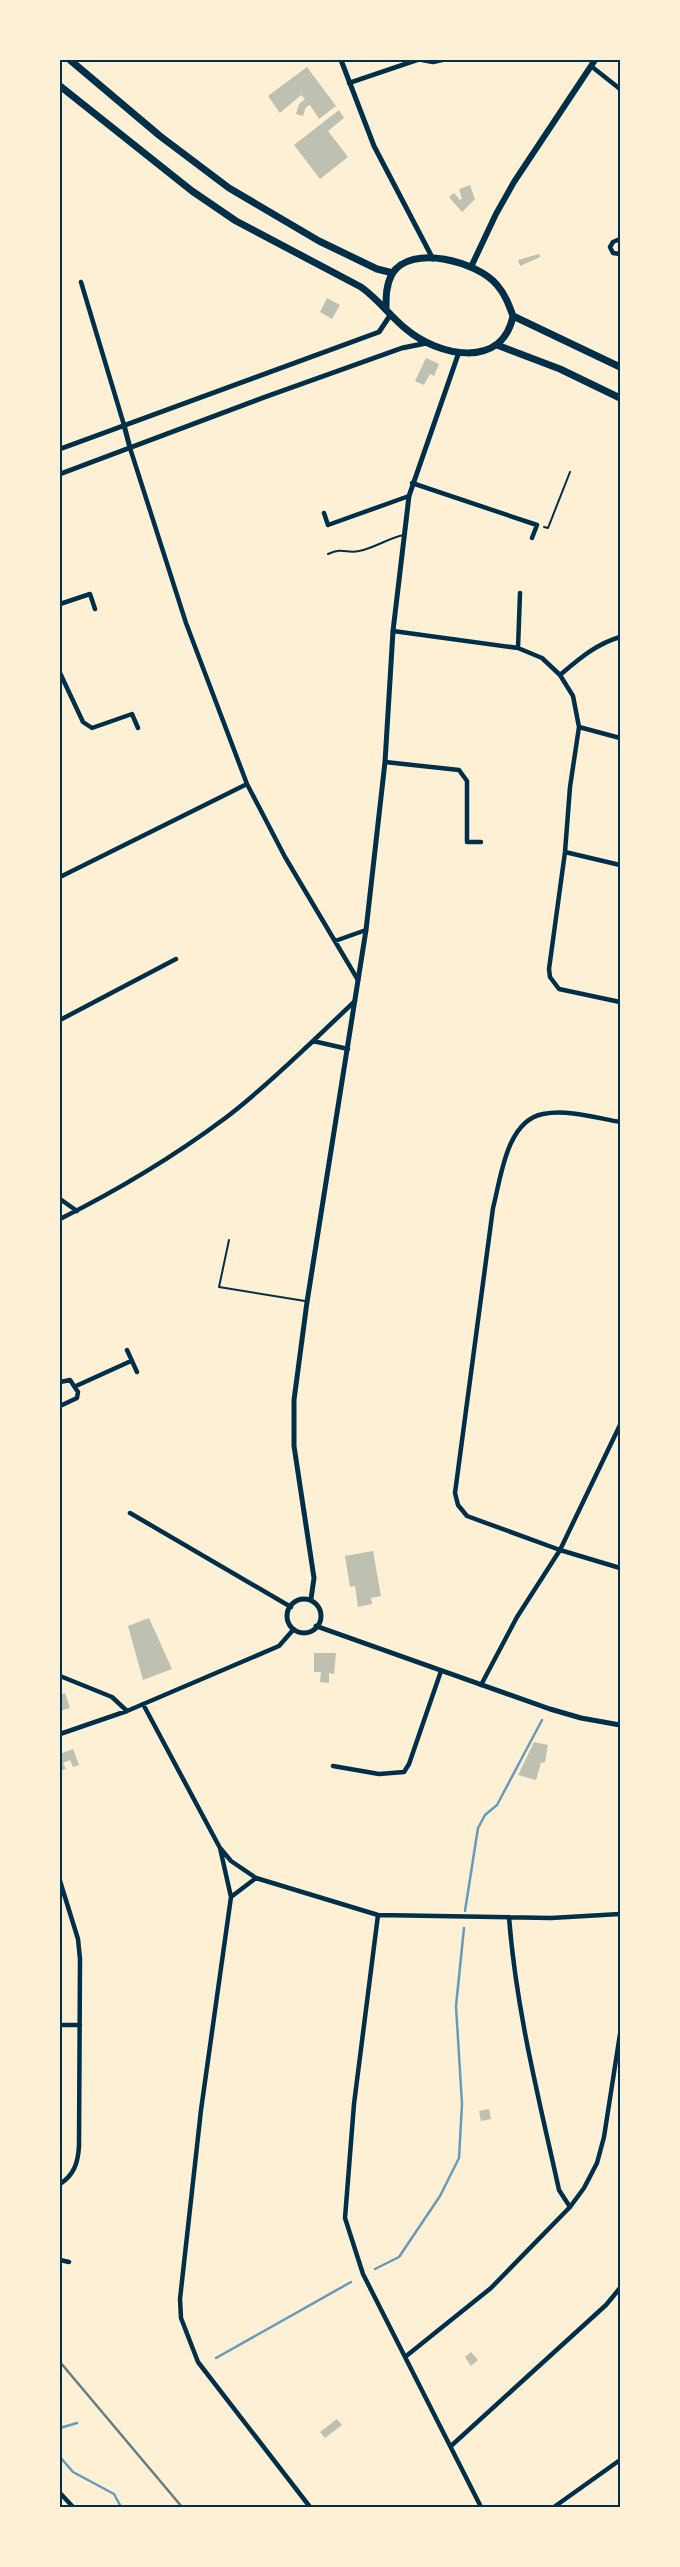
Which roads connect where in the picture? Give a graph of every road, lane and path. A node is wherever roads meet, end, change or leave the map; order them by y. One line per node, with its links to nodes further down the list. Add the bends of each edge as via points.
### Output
1 (70, 60): 14 (highway, via 167,142 228,188 319,241 376,269)
2 (341, 60): 7 (street)
3 (417, 60): 7 (street)
4 (422, 60): 5 (street)
5 (442, 60)
6 (593, 63): 9 (street); 13 (main road, via 514,182)
7 (349, 83): 12 (street, via 374,146)
8 (60, 86): 16 (highway, via 192,191 236,221 360,287)
9 (620, 89)
10 (620, 239): 11 (street, via 610,247 613,253)
11 (620, 254)
12 (433, 258): 13 (highway); 14 (highway, via 407,262)
13 (471, 267): 17 (highway, via 504,292)
14 (393, 273): 16 (highway, via 388,284)
15 (81, 282): 23 (street)
16 (389, 311): 18 (highway, via 406,330); 23 (street, via 379,332)
17 (513, 316): 19 (highway, via 508,332); 21 (highway)
18 (427, 343): 20 (highway); 24 (street, via 402,348)
19 (497, 345): 20 (highway, via 478,353); 22 (highway, via 560,369)
20 (460, 352): 28 (street)
21 (620, 367)
22 (620, 398)
23 (124, 425): 24 (street); 25 (street)
24 (130, 448): 27 (street); 47 (street, via 186,623)
25 (60, 449)
26 (570, 472): 31 (path, via 548,528)
27 (60, 474)
28 (412, 482): 29 (street); 31 (street)
29 (409, 496): 30 (street, via 328,525); 32 (street)
30 (324, 513)
31 (537, 526): 33 (street)
32 (404, 534): 34 (lane, via 359,551 340,549); 38 (street)
33 (532, 538)
34 (328, 554)
35 (520, 593): 40 (street)
36 (60, 604): 37 (street, via 90,594)
37 (96, 609)
38 (393, 631): 40 (street); 46 (street)
39 (620, 636): 42 (street, via 591,650)
40 (518, 648): 42 (street, via 542,658)
41 (60, 673): 44 (street, via 83,722 92,728 132,714)
42 (560, 675): 43 (street, via 573,696)
43 (580, 727): 45 (street); 49 (street)
44 (138, 728)
45 (620, 738)
46 (385, 762): 48 (street, via 460,770 467,781 467,842); 52 (street)
47 (247, 784): 51 (street); 53 (street, via 285,857)
48 (481, 842)
49 (564, 852): 50 (street); 57 (street, via 550,977 559,989 566,992)
50 (620, 865)
51 (60, 877)
52 (366, 930): 53 (street); 55 (street)
53 (335, 941): 55 (street)
54 (176, 960): 58 (street)
55 (358, 980): 56 (street)
56 (355, 1000): 59 (street); 60 (street)
57 (620, 1002)
58 (60, 1020)
59 (313, 1041): 60 (street); 63 (street, via 224,1119)
60 (348, 1049): 66 (street)
61 (620, 1122): 75 (street, via 576,1115 545,1113 534,1116 516,1132 493,1208 456,1501 467,1516)
62 (60, 1198): 63 (street)
63 (77, 1210): 64 (street)
64 (60, 1219)
65 (229, 1240): 66 (lane, via 220,1287)
66 (307, 1302): 77 (street, via 294,1400 294,1446 314,1578)
67 (127, 1350): 68 (street)
68 (131, 1361): 69 (street); 71 (street)
69 (137, 1372)
70 (60, 1382): 71 (street, via 70,1380)
71 (76, 1386): 72 (street, via 77,1398)
72 (60, 1406)
73 (620, 1425): 75 (street)
74 (130, 1513): 78 (street)
75 (560, 1550): 76 (street); 83 (street, via 517,1617)
76 (620, 1568)
77 (311, 1599): 78 (street, via 301,1599); 79 (street, via 320,1612)
78 (291, 1607): 80 (street, via 287,1618)
79 (316, 1626): 80 (street, via 307,1633); 81 (street)
80 (293, 1630): 84 (street, via 279,1646)
81 (441, 1671): 83 (street); 88 (street, via 404,1772 379,1774)
82 (60, 1676): 85 (street, via 112,1697)
83 (481, 1686): 86 (street, via 581,1718)
84 (143, 1704): 85 (street); 89 (street)
85 (127, 1711): 87 (street)
86 (620, 1725)
87 (60, 1734)
88 (334, 1766)
89 (220, 1848): 90 (street, via 231,1861); 92 (street)
90 (256, 1878): 92 (street); 94 (street)
91 (60, 1882): 97 (street, via 80,1949)
92 (230, 1897): 109 (street, via 200,2110 180,2299 181,2318 198,2362)
93 (620, 1914): 95 (street)
94 (378, 1915): 95 (street); 104 (street, via 354,2104 345,2218 363,2274)
95 (509, 1918): 100 (street, via 513,1970 528,2047 559,2190)
96 (60, 2025): 97 (street)
97 (80, 2025): 99 (street, via 78,2160 72,2174)
98 (620, 2034): 100 (street, via 598,2158 584,2188)
99 (60, 2184)
100 (570, 2207): 104 (street, via 491,2288)
101 (60, 2260): 102 (street)
102 (69, 2262)
103 (620, 2288): 105 (street, via 606,2305)
104 (405, 2357): 105 (street)
105 (450, 2446): 110 (street)
106 (620, 2460): 111 (street)
107 (60, 2493): 108 (street)
108 (73, 2507)
109 (310, 2507)
110 (481, 2507)
111 (554, 2507)

